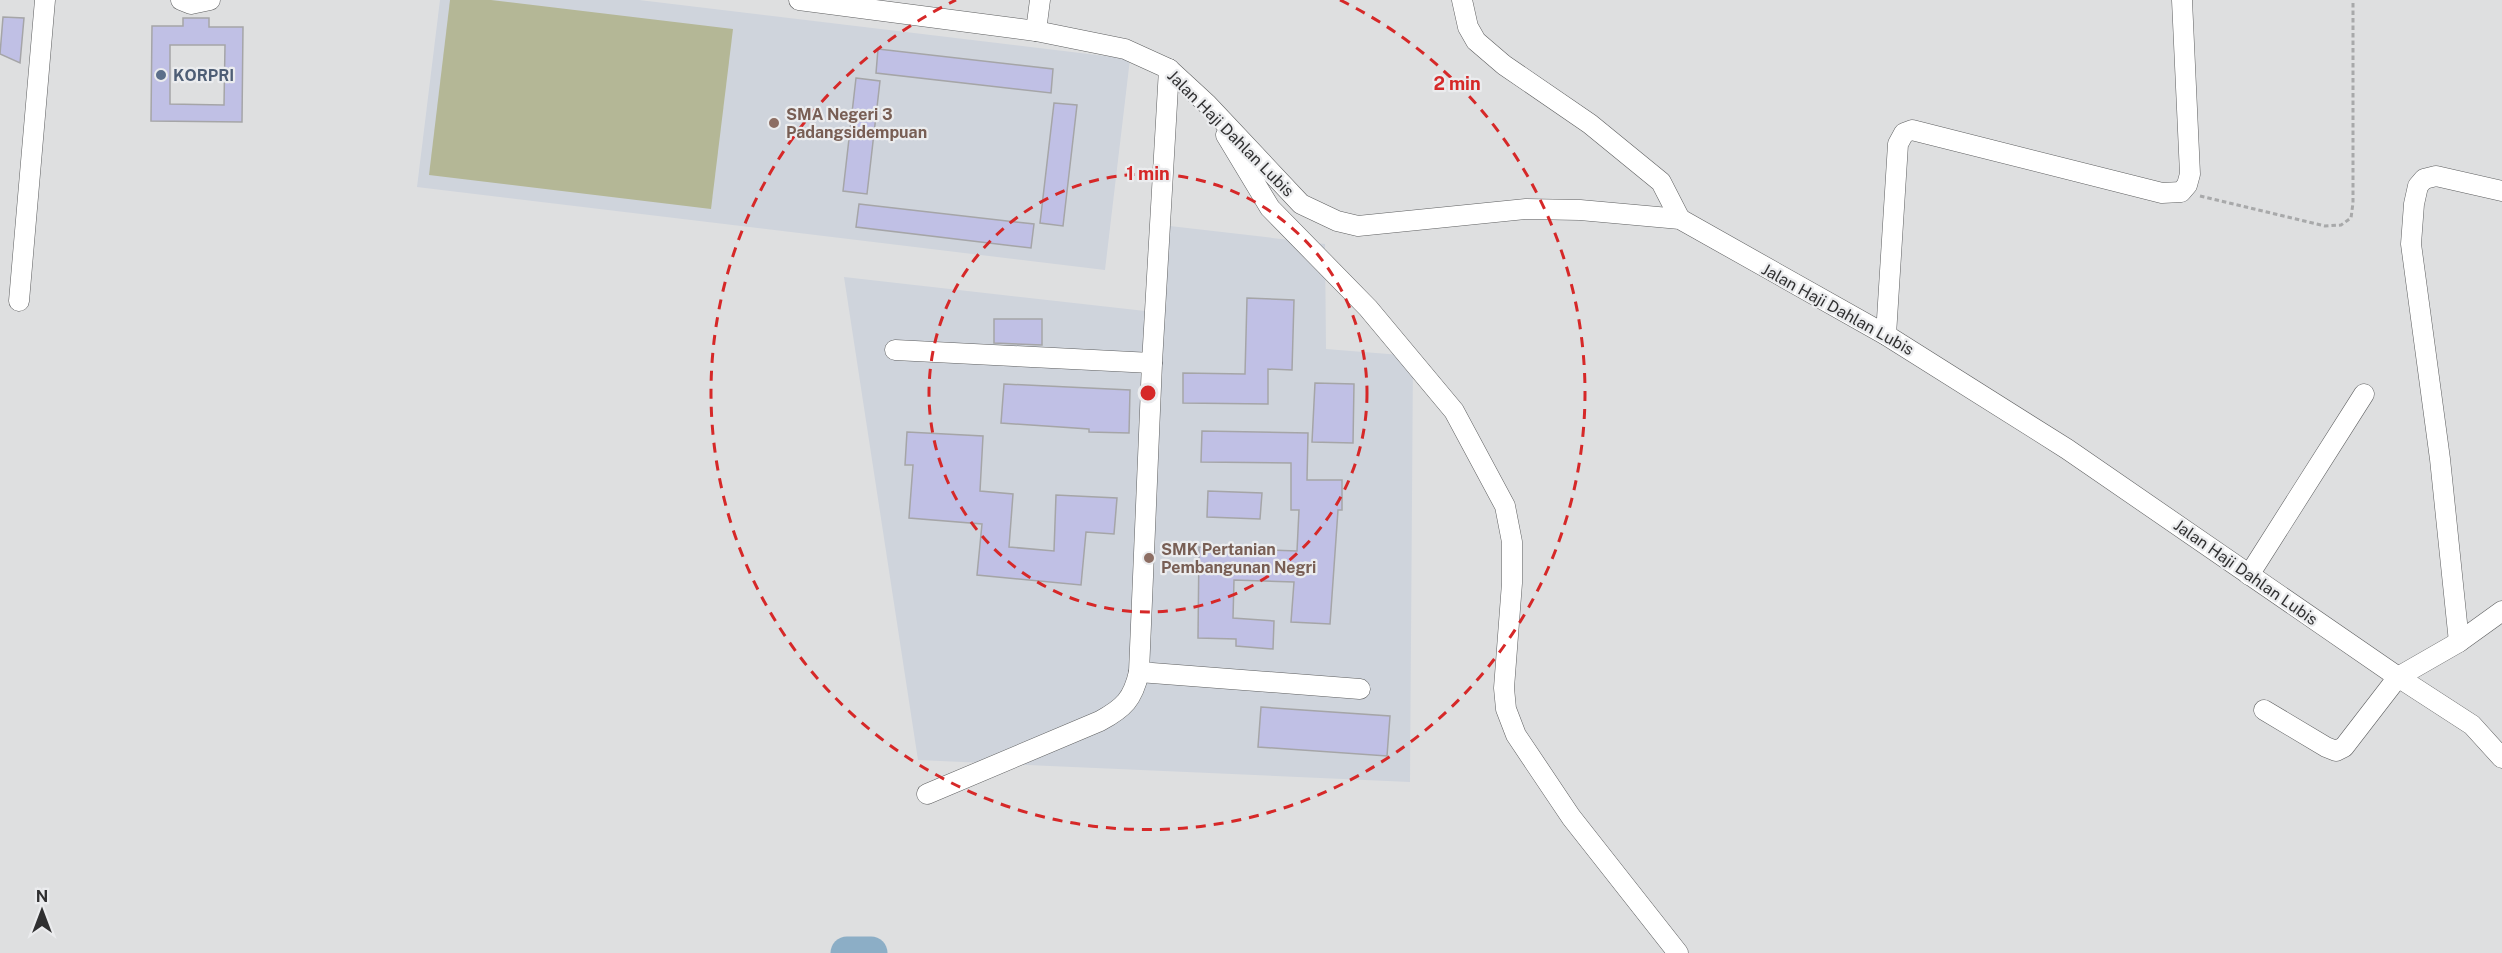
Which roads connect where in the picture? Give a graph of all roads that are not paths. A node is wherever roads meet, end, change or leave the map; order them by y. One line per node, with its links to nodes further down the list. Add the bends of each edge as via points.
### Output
1 (45, 0): 13 (street)
2 (181, 0): 3 (street, via 191,4)
3 (210, 0)
4 (799, 0): 8 (street, Jalan Haji Dahlan Lubis)
5 (1040, 0): 8 (street)
6 (1462, 0): 12 (street, via 1468,27 1476,41 1590,124 1660,182)
7 (2182, 0): 14 (street, via 2190,174 2181,192 2162,193 1912,130 1904,133 1898,144)
8 (1036, 31): 9 (street, Jalan Haji Dahlan Lubis, via 1125,49)
9 (1169, 69): 10 (street, Jalan Haji Dahlan Lubis); 16 (street)
10 (1207, 104): 12 (street, Jalan Haji Dahlan Lubis, via 1302,204 1337,221 1358,226 1526,209); 27 (street, via 1270,208 1368,308 1454,411 1505,506 1512,542 1504,688 1506,709 1516,735 1570,817)
11 (2502, 191): 20 (street, via 2436,176 2424,179 2418,186 2414,204 2411,244 2440,459)
12 (1680, 219): 14 (street, Jalan Haji Dahlan Lubis)
13 (19, 301)
14 (1886, 335): 18 (street, Jalan Haji Dahlan Lubis, via 2067,449)
15 (895, 350): 16 (street)
16 (1152, 363): 21 (street)
17 (2364, 394): 18 (street)
18 (2250, 574): 22 (street, Jalan Haji Dahlan Lubis)
19 (2502, 611): 20 (street)
20 (2459, 642): 22 (street)
21 (1139, 672): 23 (street); 26 (street, via 1135,691 1119,710 1100,721)
22 (2398, 677): 24 (street, via 2344,747 2336,751); 25 (street, Jalan Haji Dahlan Lubis, via 2472,725)
23 (1360, 689)
24 (2264, 710)
25 (2502, 758)
26 (927, 794)
27 (1678, 953)

